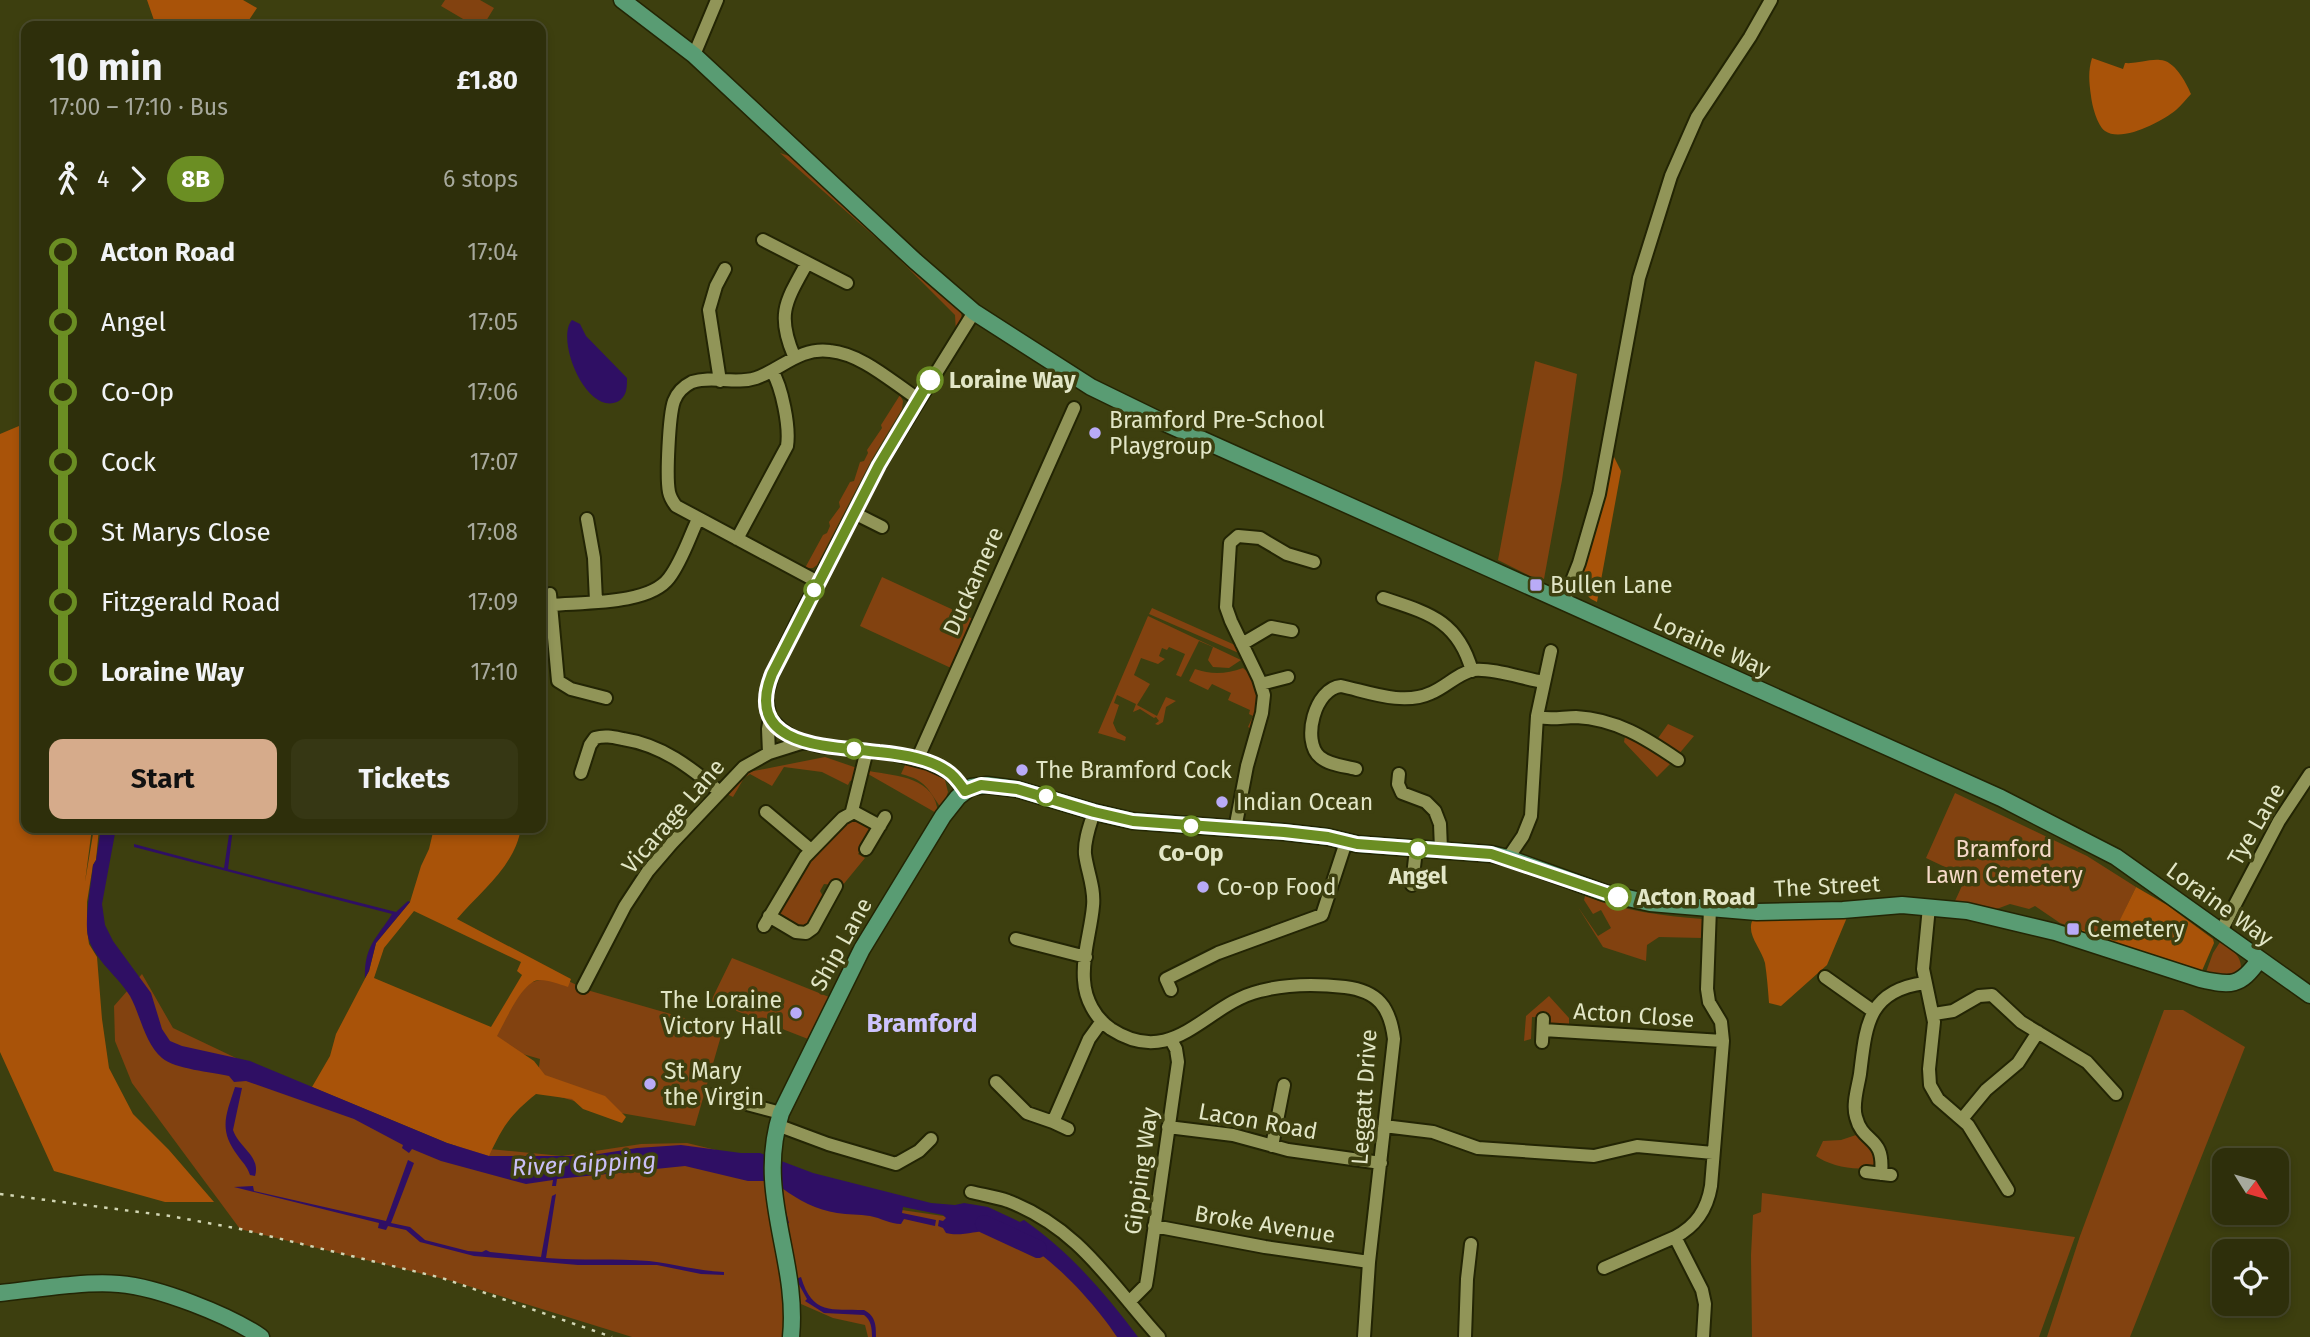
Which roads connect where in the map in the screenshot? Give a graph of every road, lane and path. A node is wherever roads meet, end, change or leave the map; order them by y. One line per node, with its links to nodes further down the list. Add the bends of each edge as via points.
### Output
1 (622, 0): 4 (main road, Loraine Way)
2 (717, 0): 4 (street)
3 (1771, 0): 24 (street, via 1697,117 1671,176 1639,278 1595,510)
4 (694, 55): 9 (main road, Loraine Way)
5 (764, 240): 6 (street)
6 (807, 262): 8 (street); 10 (street, via 784,318)
7 (725, 269): 12 (street, via 709,310)
8 (848, 283)
9 (974, 312): 13 (street); 24 (main road, Loraine Way, via 1069,374 1136,410)
10 (794, 356): 11 (street); 13 (street, via 824,350 847,355)
11 (772, 371): 12 (street, via 750,380); 19 (street, via 780,386 788,441)
12 (720, 381): 17 (street, via 686,385 672,407 669,492 676,506)
13 (919, 399): 15 (street)
14 (1074, 418): 38 (street, Duckamere)
15 (854, 513): 18 (street); 21 (street)
16 (587, 519): 23 (street)
17 (698, 519): 19 (street); 23 (street, via 662,585 650,593)
18 (882, 527)
19 (737, 539): 21 (street)
20 (1315, 562): 26 (street, via 1255,537 1233,539 1226,607)
21 (818, 582): 34 (street, via 768,686)
22 (1383, 597): 28 (street, via 1429,614 1449,627 1463,645)
23 (596, 601): 32 (street, via 551,599 555,670 558,681 571,689)
24 (1564, 601): 62 (main road, Loraine Way, via 2013,804 2116,857)
25 (1292, 631): 26 (street, via 1271,627)
26 (1242, 644): 31 (street)
27 (1551, 651): 30 (street)
28 (1472, 671): 30 (street); 40 (street, via 1410,699 1341,686 1328,690 1318,703 1312,747 1327,761)
29 (1288, 677): 31 (street)
30 (1544, 682): 33 (street)
31 (1261, 684): 51 (street, via 1262,713)
32 (606, 698)
33 (1538, 717): 39 (street, via 1587,719 1623,727); 57 (street, via 1531,816)
34 (770, 718): 35 (street, via 783,732); 37 (street)
35 (804, 742): 36 (street); 37 (street, Vicarage Lane)
36 (867, 750): 38 (street); 49 (street)
37 (769, 753): 46 (street, Vicarage Lane, via 744,767)
38 (917, 760): 45 (street, via 947,770)
39 (1678, 760)
40 (1356, 769)
41 (582, 773): 46 (street, via 590,745 595,738 606,736 657,748)
42 (1399, 774): 47 (street, via 1402,793)
43 (2310, 774): 62 (street, Tye Lane, via 2273,832)
44 (1424, 786): 47 (street)
45 (965, 791): 50 (main road, The Street, via 981,785 1017,789); 82 (main road, Ship Lane, via 943,816 862,950)
46 (720, 792): 68 (street, Vicarage Lane, via 648,871)
47 (1423, 801): 55 (street, via 1439,819)
48 (766, 811): 56 (street)
49 (852, 811): 53 (street, via 882,822); 56 (street)
50 (1094, 812): 51 (main road, The Street, via 1133,821); 64 (street, via 1086,845 1094,899)
51 (1236, 830): 52 (main road, The Street)
52 (1346, 842): 54 (main road, The Street); 69 (street, via 1322,915 1218,953 1166,979)
53 (866, 849)
54 (1416, 849): 55 (main road, The Street); 58 (street)
55 (1441, 849): 57 (main road, The Street)
56 (811, 850): 59 (street, via 767,921 806,933)
57 (1508, 858): 61 (main road, The Street, via 1605,894)
58 (1412, 885)
59 (836, 886)
60 (1929, 906): 61 (main road, The Street, via 1781,912); 65 (main road, The Street, via 1982,913 2055,932 2213,982 2237,983); 67 (street)
61 (1710, 908): 77 (street, via 1707,995 1721,1022)
62 (2220, 933): 65 (main road, Loraine Way)
63 (1016, 939): 64 (street)
64 (1086, 957): 73 (street, via 1085,989)
65 (2259, 960): 70 (main road, Loraine Way)
66 (1825, 977): 71 (street)
67 (1924, 982): 71 (street, via 1899,989); 72 (street)
68 (583, 987)
69 (1171, 990)
70 (2310, 995)
71 (1872, 1011): 92 (street, via 1855,1112 1860,1127 1881,1151 1886,1175)
72 (1934, 1014): 75 (street, via 1989,995); 83 (street, via 1930,1085 1938,1099)
73 (1102, 1021): 76 (street, via 1129,1037); 84 (street, via 1089,1039)
74 (1543, 1030): 77 (street, Acton Close)
75 (2038, 1032): 80 (street, via 2087,1062); 83 (street, via 2018,1063 1986,1090)
76 (1171, 1040): 85 (street, Leggatt Drive, via 1236,999 1259,991 1283,987 1358,989 1386,1008 1392,1021); 86 (street, Gipping Way, via 1178,1062)
77 (1723, 1041): 90 (street)
78 (996, 1083): 84 (street, via 1027,1113)
79 (1284, 1085): 88 (street)
80 (2116, 1094)
81 (713, 1095): 82 (street)
82 (779, 1119): 89 (street, via 828,1144 896,1164); 103 (main road, Ship Lane, via 773,1192 793,1317)
83 (1962, 1119): 93 (street)
84 (1053, 1122): 87 (street)
85 (1384, 1126): 90 (street, via 1433,1132 1478,1148 1594,1156 1637,1146); 91 (street, Leggatt Drive)
86 (1168, 1127): 88 (street, Lacon Road, via 1233,1135); 95 (street, Gipping Way)
87 (1068, 1129)
88 (1272, 1146): 91 (street, Lacon Road)
89 (929, 1148)
90 (1713, 1153): 96 (street, via 1707,1205 1695,1223)
91 (1381, 1163): 98 (street, Leggatt Drive)
92 (1866, 1172)
93 (2008, 1190)
94 (971, 1192): 101 (street, via 1015,1205 1066,1234 1094,1259)
95 (1154, 1226): 98 (street, Broke Avenue); 101 (street, Gipping Way, via 1146,1285)
96 (1675, 1237): 99 (street); 107 (street, via 1702,1290)
97 (1471, 1244): 106 (street)
98 (1369, 1262): 105 (street, Leggatt Drive)
99 (1604, 1268)
100 (0, 1293): 102 (main road, via 120,1284 180,1298)
101 (1129, 1302): 104 (street)
102 (261, 1337)
103 (791, 1337)
104 (1159, 1337)
105 (1364, 1337)
106 (1465, 1337)
107 (1703, 1337)

